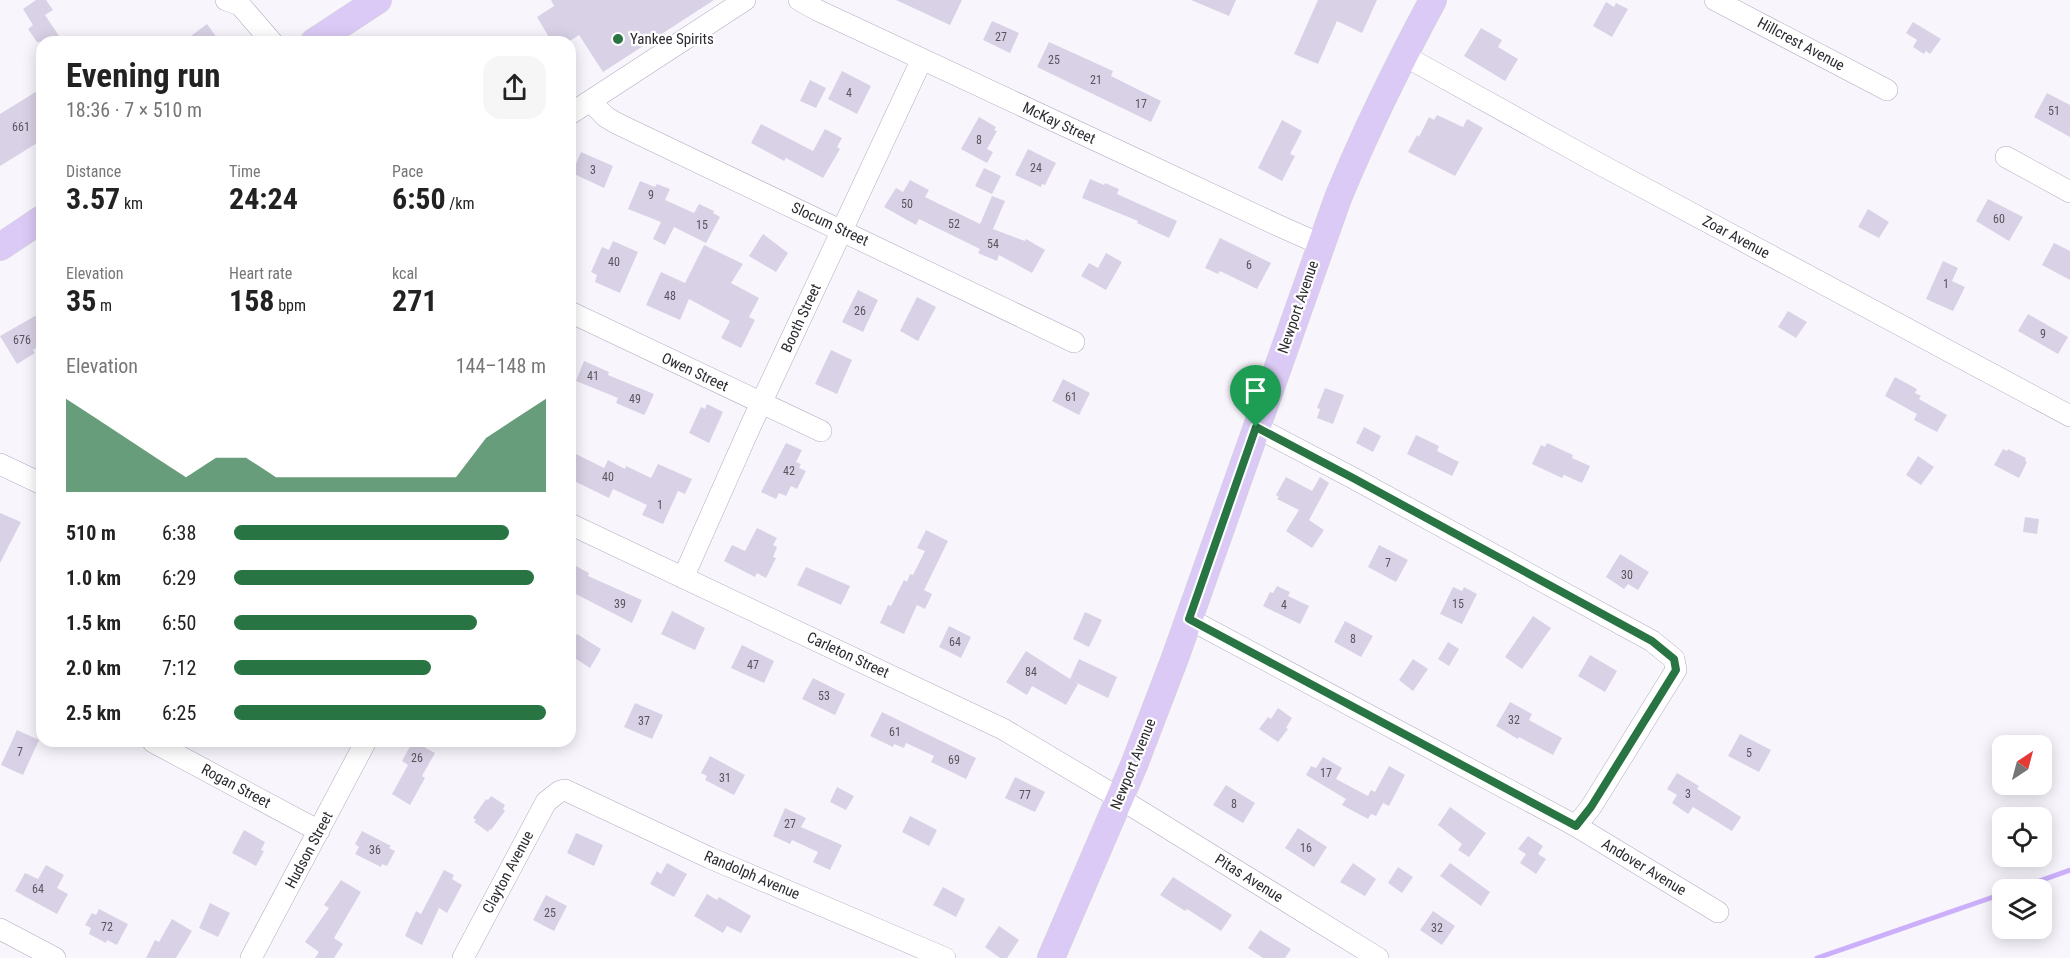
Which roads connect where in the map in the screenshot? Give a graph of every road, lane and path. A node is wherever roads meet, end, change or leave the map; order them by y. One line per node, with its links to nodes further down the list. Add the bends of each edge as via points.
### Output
1 (226, 0): 7 (street, via 240,5)
2 (378, 0): 8 (main road)
3 (745, 0): 12 (street)
4 (799, 0): 10 (street, McKay Street)
5 (1433, 0): 9 (main road, Newport Avenue)
6 (1716, 0): 11 (street, Hillcrest Avenue)
7 (267, 36)
8 (323, 36)
9 (1403, 55): 18 (main road, Newport Avenue, via 1362,138); 23 (street, Zoar Avenue)
10 (922, 59): 17 (street, Booth Street); 18 (street, McKay Street)
11 (1887, 90)
12 (590, 101): 13 (street); 17 (street, Slocum Street, via 616,123)
13 (576, 110)
14 (2006, 157): 15 (street)
15 (2070, 192)
16 (36, 223): 19 (main road)
17 (842, 230): 21 (street, Slocum Street); 22 (street, Booth Street)
18 (1320, 243): 24 (main road, Newport Avenue)
19 (0, 247)
20 (576, 315): 22 (street, Owen Street)
21 (1074, 342)
22 (762, 403): 25 (street, Owen Street); 29 (street, Booth Street)
23 (2070, 416)
24 (1256, 427): 30 (main road, Newport Avenue); 35 (street, via 1667,652 1676,670)
25 (821, 430)
26 (0, 464): 27 (street)
27 (36, 478)
28 (576, 527): 29 (street, Carleton Street)
29 (683, 578): 34 (street, Carleton Street, via 1003,729)
30 (1189, 619): 34 (main road, Newport Avenue); 35 (street, Andover Avenue)
31 (162, 747): 36 (street, Rogan Street)
32 (363, 747): 36 (street, Hudson Street)
33 (560, 791): 41 (street, Clayton Avenue, via 546,802); 42 (street, Randolph Avenue)
34 (1119, 798): 43 (main road, Newport Avenue); 44 (street, Pitas Avenue)
35 (1576, 826): 37 (street, Andover Avenue)
36 (318, 831): 40 (street, Hudson Street)
37 (1718, 912)
38 (0, 929): 39 (street)
39 (55, 958)
40 (251, 958)
41 (463, 958)
42 (945, 958)
43 (1051, 958)
44 (1378, 958)

